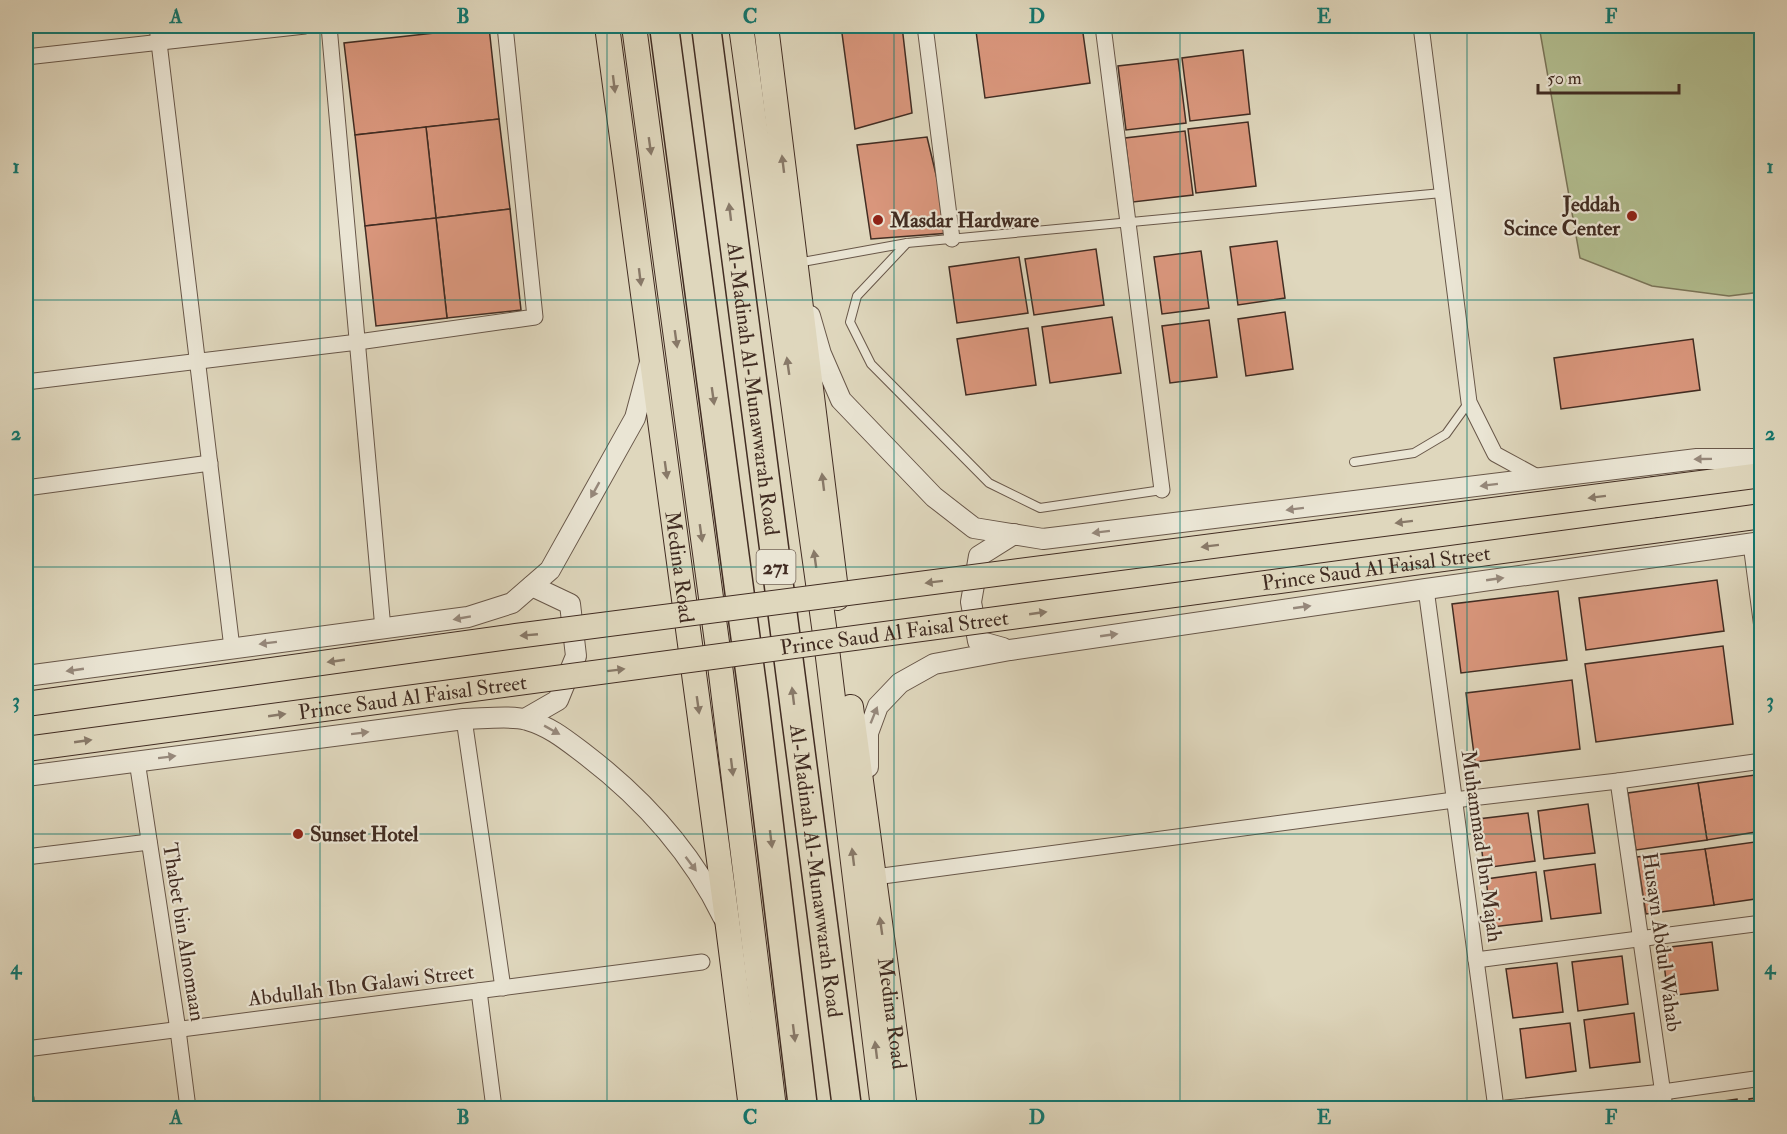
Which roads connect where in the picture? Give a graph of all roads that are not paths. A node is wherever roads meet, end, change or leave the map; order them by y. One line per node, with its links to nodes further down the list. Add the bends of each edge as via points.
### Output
1 (157, 26): 14 (street)
2 (305, 26): 14 (street)
3 (329, 26): 21 (street)
4 (505, 26): 21 (street, via 535,317)
5 (607, 26): 23 (main road, Medina Road, one-way to 23)
6 (634, 26): 39 (main road, Medina Road, one-way to 39)
7 (664, 26): 76 (highway, Al-Madinah Al-Munawwarah Road / 271, one-way to 76, via 754,701)
8 (706, 26): 77 (highway, Al-Madinah Al-Munawwarah Road / 271, one-way to 8)
9 (741, 26): 38 (main road, one-way to 9)
10 (766, 26): 20 (main road, Medina Road, one-way to 10)
11 (925, 26): 18 (street)
12 (1103, 26): 17 (street)
13 (1420, 26): 16 (street)
14 (159, 41): 15 (street); 22 (street)
15 (26, 57)
16 (1442, 193): 17 (lane); 25 (street)
17 (1128, 222): 18 (lane); 32 (street)
18 (952, 239): 19 (lane)
19 (907, 243): 20 (lane); 32 (lane, via 856,296 850,322 871,364 989,483 1040,508)
20 (796, 263): 34 (street, via 821,354 841,400 934,496 974,528); 58 (main road, Medina Road, one-way to 20)
21 (358, 342): 22 (street); 41 (street)
22 (198, 360): 24 (street); 28 (street)
23 (650, 360): 36 (street, one-way to 36, via 635,418 550,570); 60 (main road, Medina Road, one-way to 60)
24 (26, 382)
25 (1469, 402): 27 (lane, via 1446,434 1414,453); 30 (street, via 1495,454)
26 (1761, 459): 30 (street, one-way to 30, via 1697,459)
27 (1354, 462)
28 (210, 463): 31 (street); 43 (street)
29 (1761, 475): 38 (main road, Prince Saud Al Faisal Street, one-way to 38, bridge)
30 (1541, 478): 34 (street, one-way to 34, via 1043,540)
31 (26, 488)
32 (1162, 490)
33 (1761, 516): 42 (main road, Prince Saud Al Faisal Street, one-way to 33, bridge)
34 (1014, 534): 44 (street, via 979,556 971,602 978,641)
35 (1756, 543): 37 (street, one-way to 35); 40 (street)
36 (532, 586): 41 (street, one-way to 41, via 512,603 468,617); 49 (street, via 570,603 576,656 558,700)
37 (1426, 589): 44 (street, one-way to 37); 55 (street, Muhammad Ibn Majah)
38 (820, 596): 39 (main road, Prince Saud Al Faisal Street, bridge); 42 (main road)
39 (712, 610): 45 (main road, Medina Road); 47 (main road, Prince Saud Al Faisal Street, one-way to 47, bridge)
40 (1761, 628)
41 (383, 629): 43 (street, one-way to 43)
42 (826, 641): 45 (main road, Prince Saud Al Faisal Street, bridge); 78 (main road, one-way to 42)
43 (232, 648): 46 (street, one-way to 46)
44 (1010, 650): 58 (street, one-way to 44, via 868,733 878,706 900,683 934,664)
45 (719, 657): 50 (main road, Prince Saud Al Faisal Street, one-way to 45, bridge); 75 (main road, Medina Road, one-way to 75)
46 (26, 676)
47 (26, 704)
48 (464, 719): 49 (street); 51 (street, one-way to 48); 64 (street)
49 (525, 719): 60 (street, one-way to 60, via 553,729 660,822 709,887)
50 (26, 749)
51 (137, 761): 53 (street); 56 (street, Thabet bin Alnomaan)
52 (1761, 761): 54 (street)
53 (26, 776)
54 (1618, 781): 55 (street); 61 (street, Husayn Abdul Wahab)
55 (1454, 800): 58 (street); 62 (street, Muhammad Ibn Majah)
56 (149, 842): 57 (street); 66 (street, Thabet bin Alnomaan)
57 (26, 857)
58 (875, 877): 79 (main road, Medina Road, one-way to 58)
59 (1761, 923): 61 (street)
60 (728, 927): 74 (main road, Medina Road)
61 (1641, 939): 62 (street); 69 (street, Husayn Abdul Wahab)
62 (1476, 960): 80 (street, Muhammad Ibn Majah)
63 (702, 962): 64 (street, Abdullah Ibn Galawi Street)
64 (503, 987): 65 (street, Abdullah Ibn Galawi Street)
65 (479, 991): 66 (street, Abdullah Ibn Galawi Street); 73 (street)
66 (178, 1030): 67 (street, Abdullah Ibn Galawi Street); 72 (street, Thabet bin Alnomaan)
67 (26, 1049)
68 (1761, 1078): 69 (street)
69 (1663, 1092): 81 (street); 82 (street, Husayn Abdul Wahab)
70 (26, 1098): 71 (street)
71 (27, 1108)
72 (188, 1108)
73 (494, 1108)
74 (751, 1108)
75 (774, 1108)
76 (803, 1108)
77 (847, 1108)
78 (883, 1108)
79 (905, 1108)
80 (1496, 1108)
81 (1506, 1108)
82 (1665, 1108)

